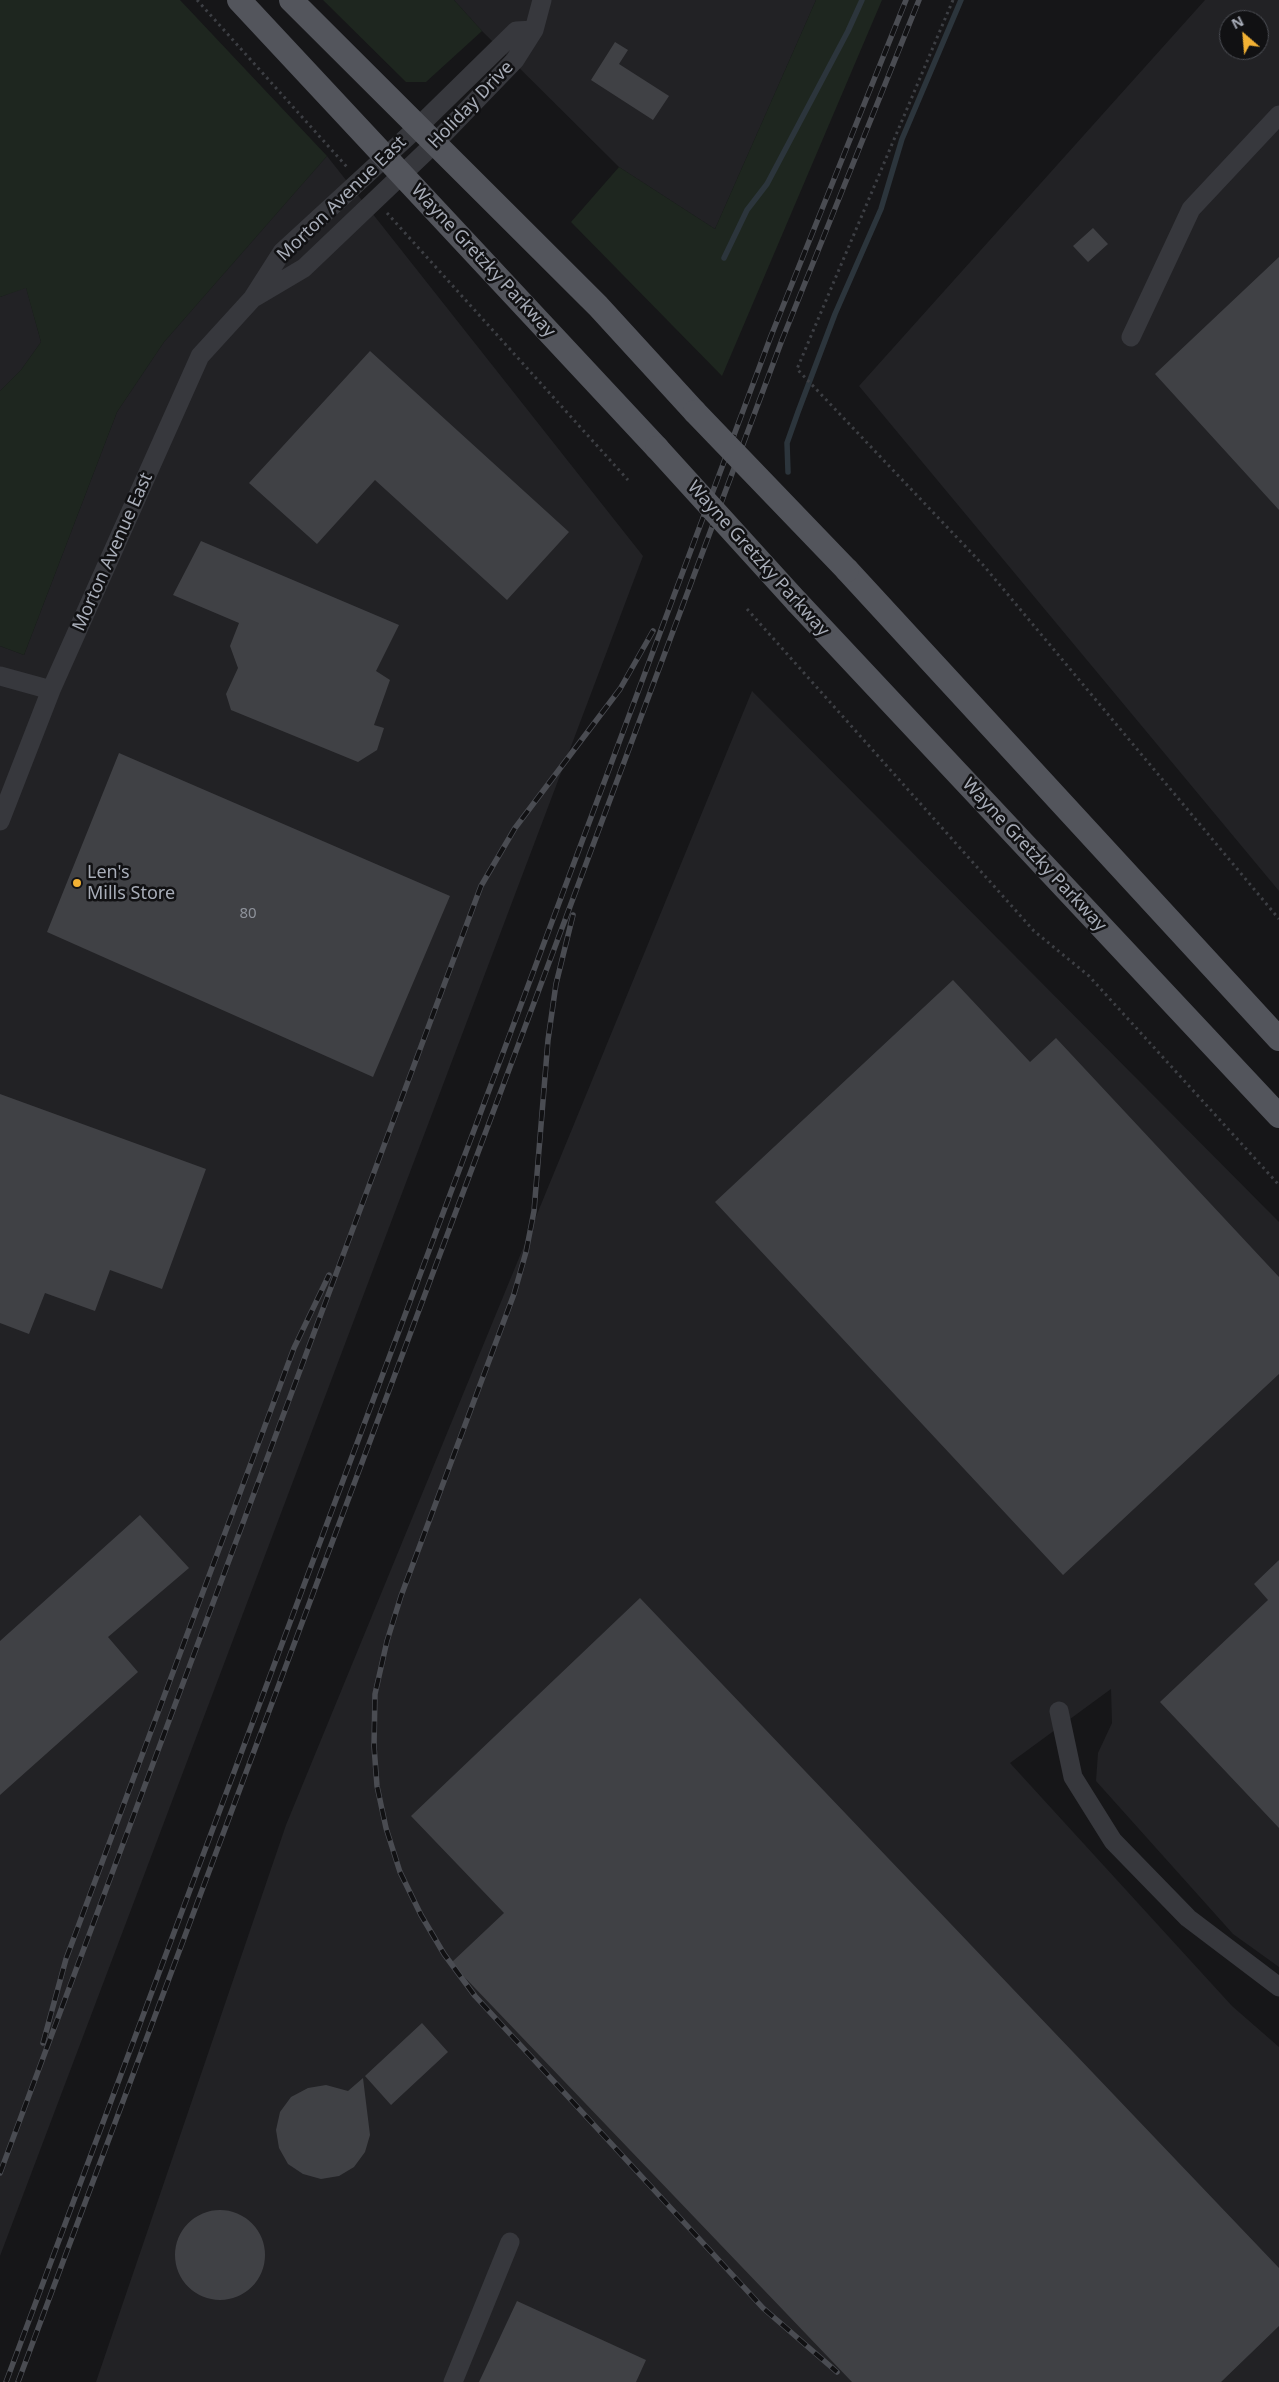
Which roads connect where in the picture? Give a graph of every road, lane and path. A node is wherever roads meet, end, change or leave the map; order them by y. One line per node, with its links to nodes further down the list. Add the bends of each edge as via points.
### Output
1 (197, 0): 10 (path)
2 (239, 0): 8 (main road, Wayne Gretzky Parkway)
3 (290, 0): 7 (main road)
4 (542, 0): 7 (street, Holiday Drive, via 534,30 516,31)
5 (953, 0): 19 (path, via 797,369 984,566)
6 (1279, 114): 13 (street, via 1192,209)
7 (427, 135): 8 (street, Morton Avenue East); 9 (street, Holiday Drive); 20 (main road, bridge, via 598,306 847,570)
8 (385, 156): 9 (main road, Wayne Gretzky Parkway); 10 (street, Morton Avenue East)
9 (402, 174): 11 (street, Morton Avenue East); 21 (main road, Wayne Gretzky Parkway, bridge, via 797,602)
10 (359, 181): 12 (street, Morton Avenue East, via 282,252)
11 (375, 200): 12 (street, Morton Avenue East, via 304,268); 14 (path)
12 (252, 299): 17 (street, Morton Avenue East, via 200,356)
13 (1131, 337)
14 (628, 480)
15 (747, 609): 22 (path, via 1034,931 1090,976)
16 (0, 676): 17 (street)
17 (51, 690): 18 (street, Morton Avenue East)
18 (0, 822)
19 (1279, 919)
20 (1279, 1039)
21 (1279, 1116)
22 (1279, 1185)
23 (1059, 1711): 24 (street, via 1073,1777 1113,1841 1188,1918)
24 (1279, 1987)
25 (510, 2242): 26 (street)
26 (453, 2382)

